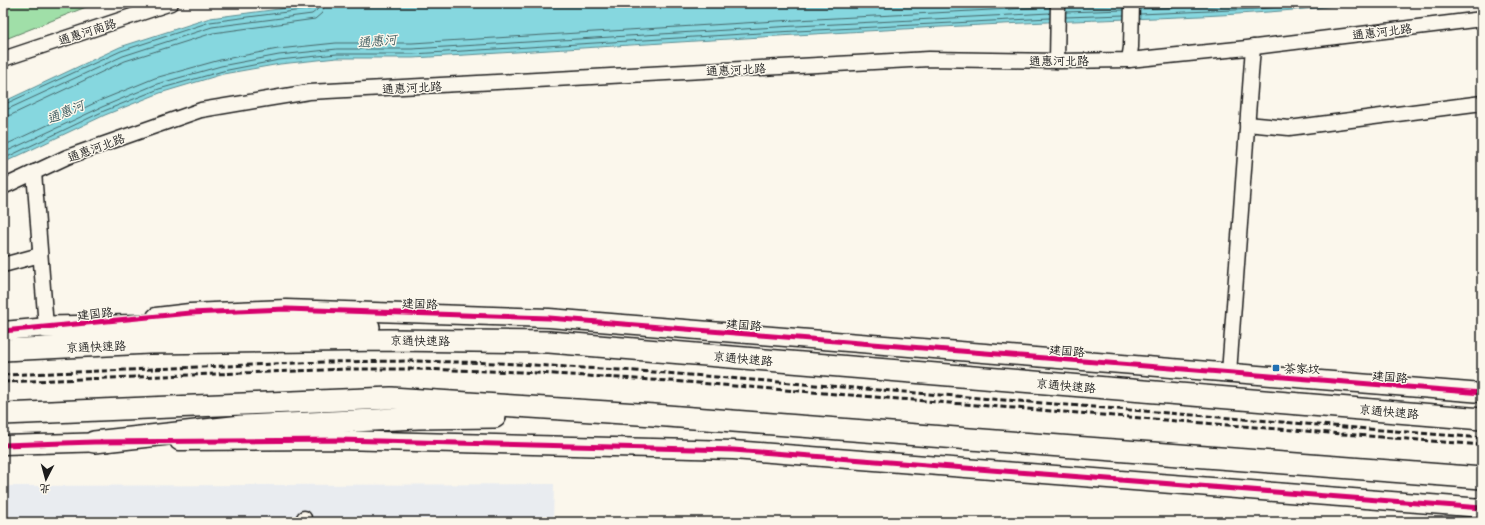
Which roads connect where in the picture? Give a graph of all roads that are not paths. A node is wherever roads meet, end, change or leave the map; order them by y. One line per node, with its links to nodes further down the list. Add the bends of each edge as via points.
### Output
1 (171, 3): 7 (street, 通惠河南路)
2 (1058, 3): 8 (street)
3 (1132, 3): 6 (street)
4 (1482, 19): 5 (street, 通惠河北路)
5 (1253, 47): 6 (street, 通惠河北路); 10 (street)
6 (1130, 53): 8 (street, 通惠河北路)
7 (3, 59)
8 (1057, 61): 11 (street, 通惠河北路, via 929,59 309,92 201,110 67,157)
9 (1482, 103): 10 (street, via 1289,128)
10 (1248, 124): 19 (street)
11 (34, 172): 12 (street, 通惠河北路); 13 (street)
12 (3, 186)
13 (40, 255): 14 (street); 15 (street)
14 (3, 265)
15 (46, 327): 16 (main road, 建国路); 17 (highway, via 234,324 404,327); 19 (main road, 建国路, via 190,313 286,308 549,318)
16 (3, 331)
17 (549, 342): 18 (highway, 京通快速路, via 380,340 149,344); 23 (highway, 京通快速路)
18 (3, 350)
19 (1229, 373): 20 (main road, 建国路)
20 (1482, 393)
21 (3, 414): 22 (highway, via 391,398)
22 (654, 415): 24 (highway, via 418,418 242,426); 26 (highway)
23 (1482, 419)
24 (94, 442): 25 (main road); 27 (main road, via 339,440 733,450)
25 (3, 445)
26 (1482, 478)
27 (1482, 508)

